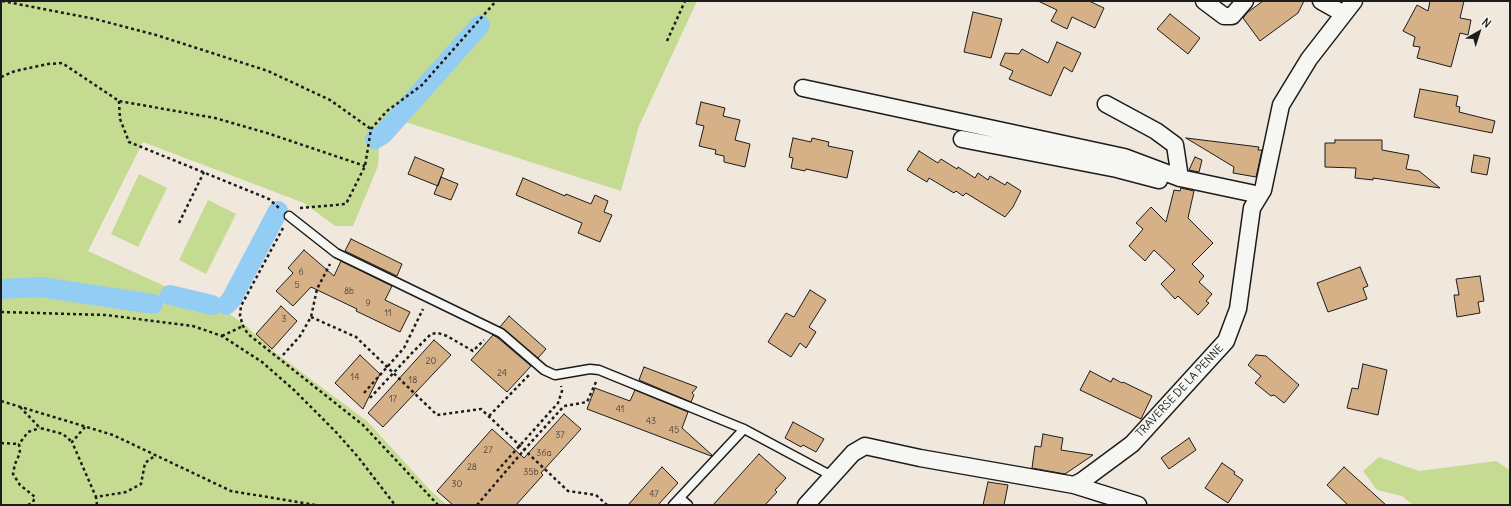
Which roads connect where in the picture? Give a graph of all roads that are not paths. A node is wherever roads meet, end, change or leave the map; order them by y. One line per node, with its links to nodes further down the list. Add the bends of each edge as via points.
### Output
1 (1204, 1): 2 (street, via 1224,16 1232,16)
2 (1245, 1)
3 (1321, 1): 5 (street)
4 (1354, 1): 5 (street, TRAVERSE DE LA PENNE)
5 (1344, 14): 10 (street, TRAVERSE DE LA PENNE, via 1309,59 1281,105)
6 (803, 88): 9 (street, via 1124,157)
7 (1106, 104): 9 (street, via 1156,131 1175,145)
8 (962, 139): 9 (street, via 1117,169 1158,180)
9 (1180, 178): 10 (street)
10 (1260, 195): 14 (street, TRAVERSE DE LA PENNE, via 1252,208 1238,309 1226,341 1132,444)
11 (289, 216): 12 (lane, via 336,252 501,333 544,370 555,374 601,370)
12 (744, 429): 13 (lane); 15 (lane)
13 (832, 476): 14 (street, via 853,453 865,446); 18 (street)
14 (1074, 485): 19 (street)
15 (680, 498): 16 (lane); 17 (lane)
16 (673, 505)
17 (688, 505)
18 (806, 505)
19 (1138, 505)

